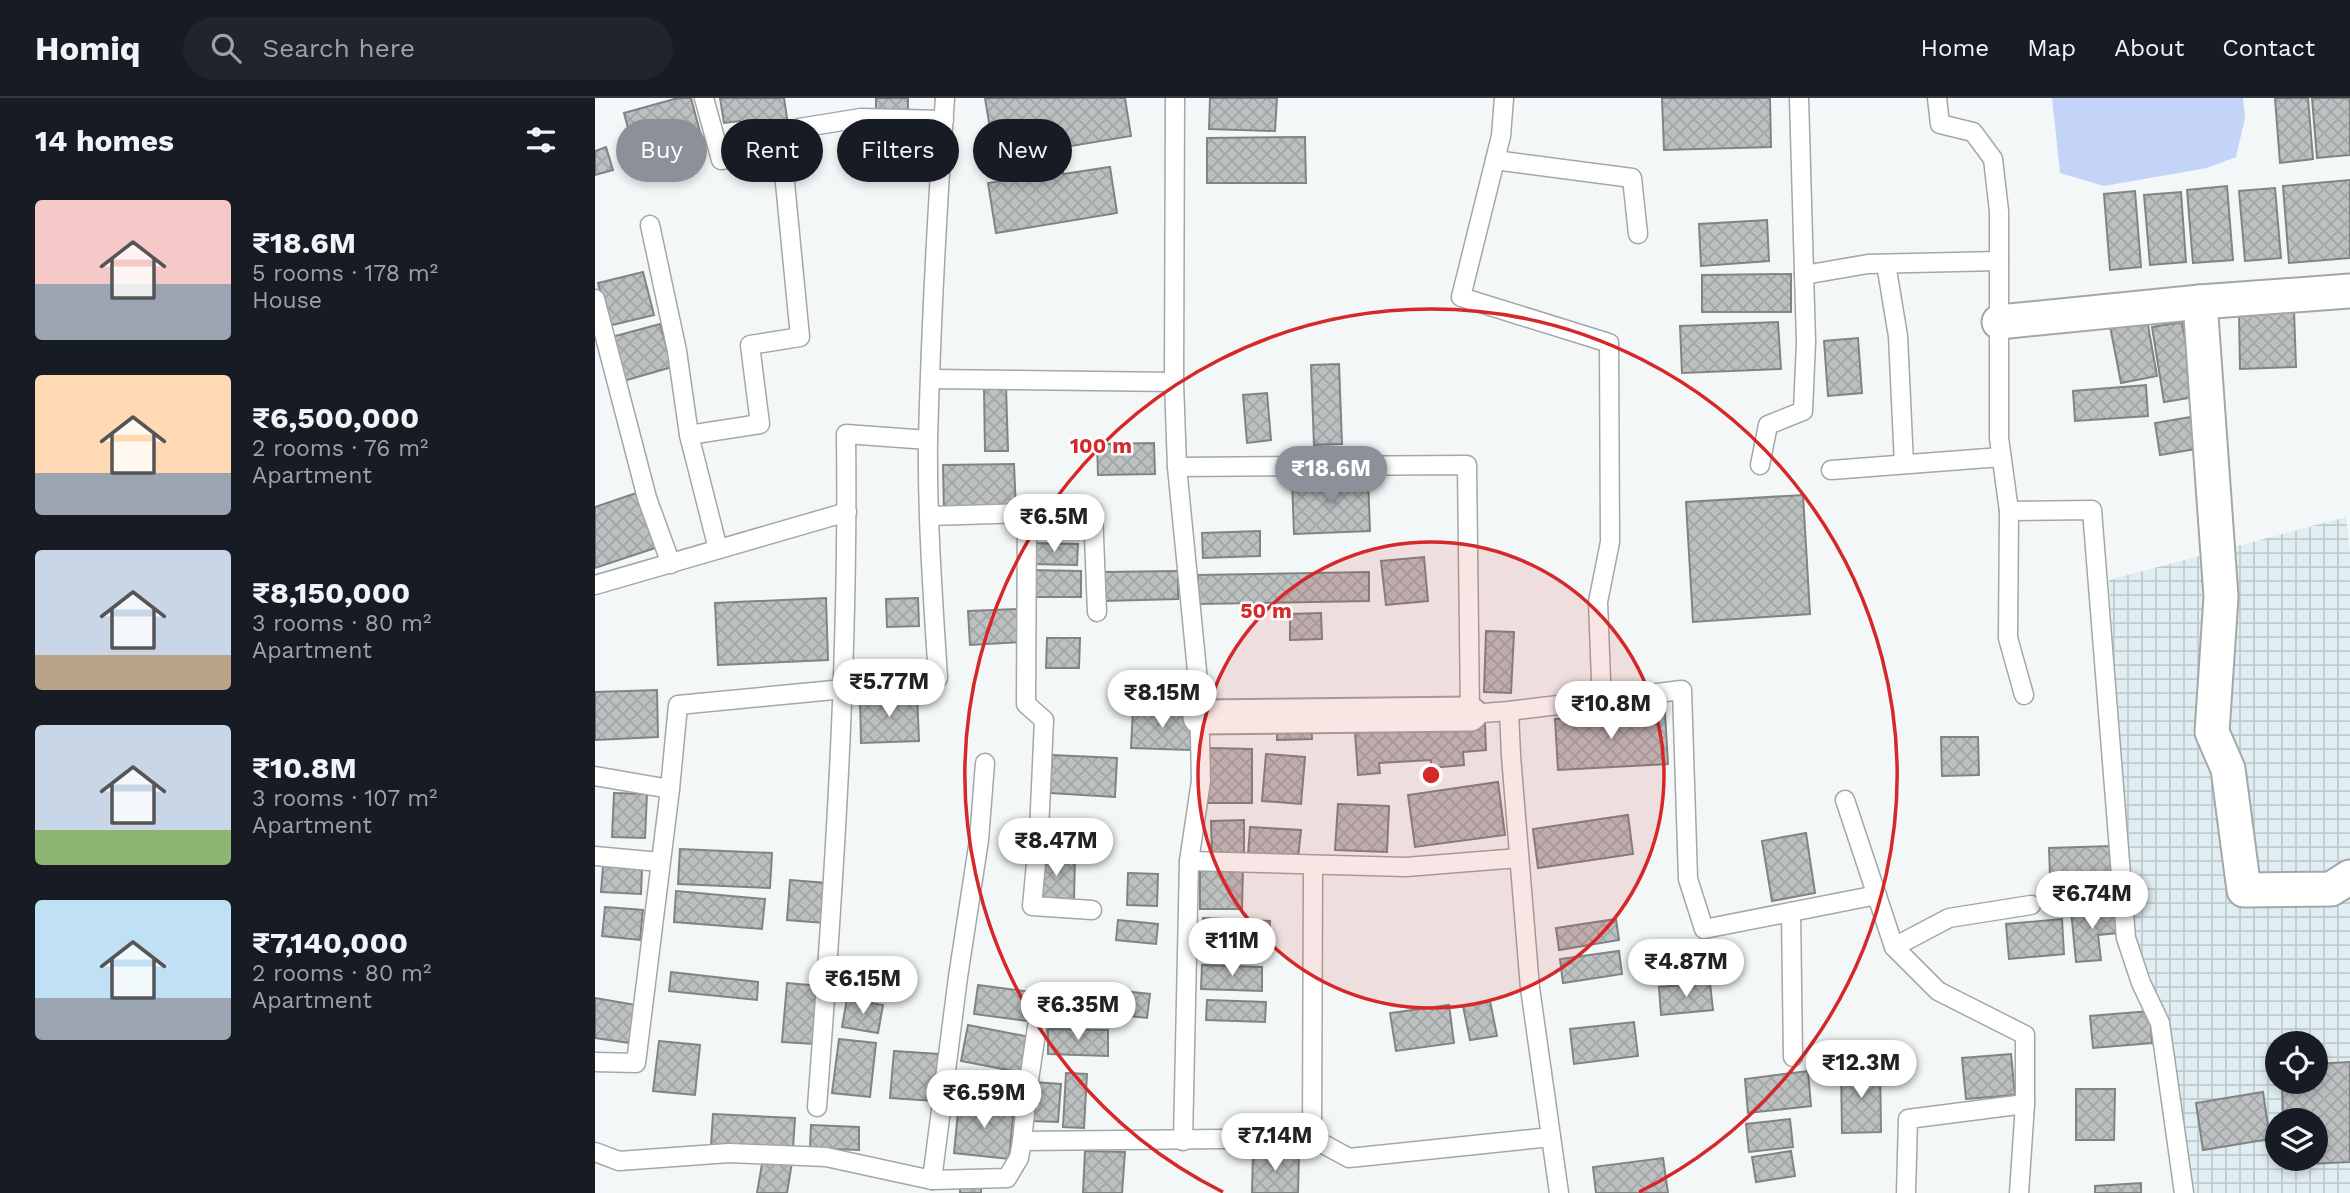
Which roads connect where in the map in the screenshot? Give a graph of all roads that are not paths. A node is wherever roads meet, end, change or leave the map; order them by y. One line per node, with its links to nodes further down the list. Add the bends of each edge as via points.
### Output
1 (704, 98): 23 (lane, via 721,160 782,152 800,337 750,345 760,424)
2 (945, 98): 9 (lane)
3 (1175, 98): 22 (lane)
4 (1504, 98): 10 (lane)
5 (1799, 98): 16 (lane)
6 (1937, 98): 14 (lane, via 1940,124 1973,132 1993,159)
7 (855, 119): 8 (lane)
8 (902, 119)
9 (944, 119)
10 (1495, 160): 13 (lane, via 1632,178); 39 (lane, via 1461,297 1609,343 1610,542 1598,602)
11 (940, 182): 21 (lane)
12 (650, 225): 23 (lane, via 677,351)
13 (1638, 234)
14 (1999, 261): 15 (lane); 20 (lane)
15 (1886, 264): 16 (lane); 26 (lane, via 1898,336)
16 (1804, 275): 27 (lane, via 1803,411 1768,425)
17 (2350, 291): 19 (street)
18 (595, 299): 35 (lane, via 647,498)
19 (2200, 302): 20 (street); 54 (street, via 2221,597 2212,732 2228,769 2244,890 2331,889)
20 (1999, 322): 25 (lane)
21 (931, 379): 22 (lane); 24 (lane)
22 (1174, 382): 28 (lane)
23 (689, 435): 34 (lane)
24 (928, 440): 31 (lane, via 846,434); 33 (lane)
25 (2001, 457): 26 (lane); 30 (lane)
26 (1904, 464): 29 (lane)
27 (1760, 465)
28 (1177, 467): 43 (lane, via 1467,466); 44 (lane)
29 (1831, 470)
30 (2009, 511): 41 (lane, via 2008,638); 74 (lane, via 2092,510 2126,938 2160,1023)
31 (847, 512): 34 (lane); 40 (lane)
32 (1027, 512): 33 (lane); 37 (lane, via 1093,511); 57 (lane, via 1025,704 1044,720 1032,906)
33 (930, 516): 38 (lane)
34 (718, 548): 35 (lane)
35 (671, 564): 36 (lane)
36 (595, 585)
37 (1097, 612)
38 (938, 678)
39 (1601, 680)
40 (844, 689): 47 (lane, via 678,705); 64 (lane)
41 (2024, 695)
42 (1509, 711): 43 (lane); 50 (lane); 58 (lane, via 1682,690 1688,879 1704,929)
43 (1470, 713): 44 (street)
44 (1200, 717): 51 (lane, via 1201,782)
45 (985, 763): 70 (lane, via 979,840)
46 (595, 776): 47 (lane)
47 (670, 789): 52 (lane)
48 (1845, 800): 55 (lane)
49 (595, 856): 52 (lane)
50 (1519, 858): 53 (lane, via 1406,867); 65 (lane, via 1530,988)
51 (1189, 861): 53 (lane); 68 (lane)
52 (660, 862): 62 (lane, via 636,1063)
53 (1313, 866): 66 (lane)
54 (2350, 877)
55 (1877, 895): 58 (lane); 59 (lane)
56 (2031, 905): 59 (lane, via 1949,918)
57 (1092, 910)
58 (1791, 912): 61 (lane)
59 (1894, 947): 63 (lane, via 1938,991 2025,1035)
60 (1042, 994): 67 (lane)
61 (1793, 1057)
62 (595, 1062)
63 (2025, 1104): 72 (lane, via 1908,1119); 73 (lane)
64 (817, 1107)
65 (1551, 1137): 66 (lane, via 1349,1158); 71 (lane)
66 (1312, 1138): 68 (lane)
67 (1022, 1141): 68 (lane); 70 (lane, via 1020,1158 1007,1178)
68 (1183, 1141)
69 (595, 1152): 70 (lane, via 619,1161 729,1153 826,1157)
70 (932, 1180)
71 (1559, 1193)
72 (1906, 1193)
73 (2019, 1193)
74 (2184, 1193)

